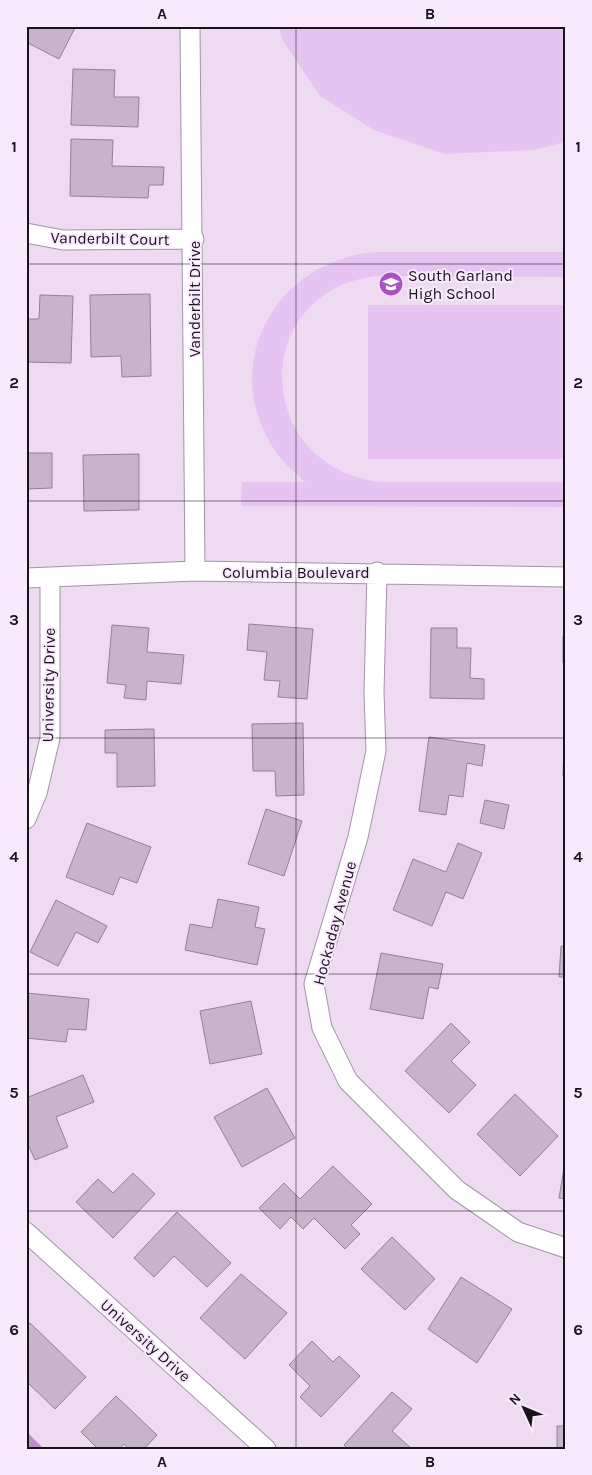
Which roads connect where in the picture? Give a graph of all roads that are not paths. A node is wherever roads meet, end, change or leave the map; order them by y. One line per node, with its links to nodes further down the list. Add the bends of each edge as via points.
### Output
1 (190, 26): 3 (street, Vanderbilt Drive)
2 (26, 233): 3 (street, Vanderbilt Court, via 63,240)
3 (194, 239): 4 (street, Vanderbilt Drive)
4 (195, 571): 5 (street, Columbia Boulevard); 6 (street, Columbia Boulevard)
5 (377, 572): 7 (street, Columbia Boulevard); 11 (street, Hockaday Avenue, via 376,751 358,837 314,984 322,1028 348,1081 457,1190 518,1232)
6 (50, 577): 8 (street, Columbia Boulevard); 9 (street, University Drive, via 50,738 37,793)
7 (566, 577)
8 (26, 578)
9 (26, 819)
10 (26, 1232): 12 (street, University Drive)
11 (566, 1248)
12 (266, 1449)

